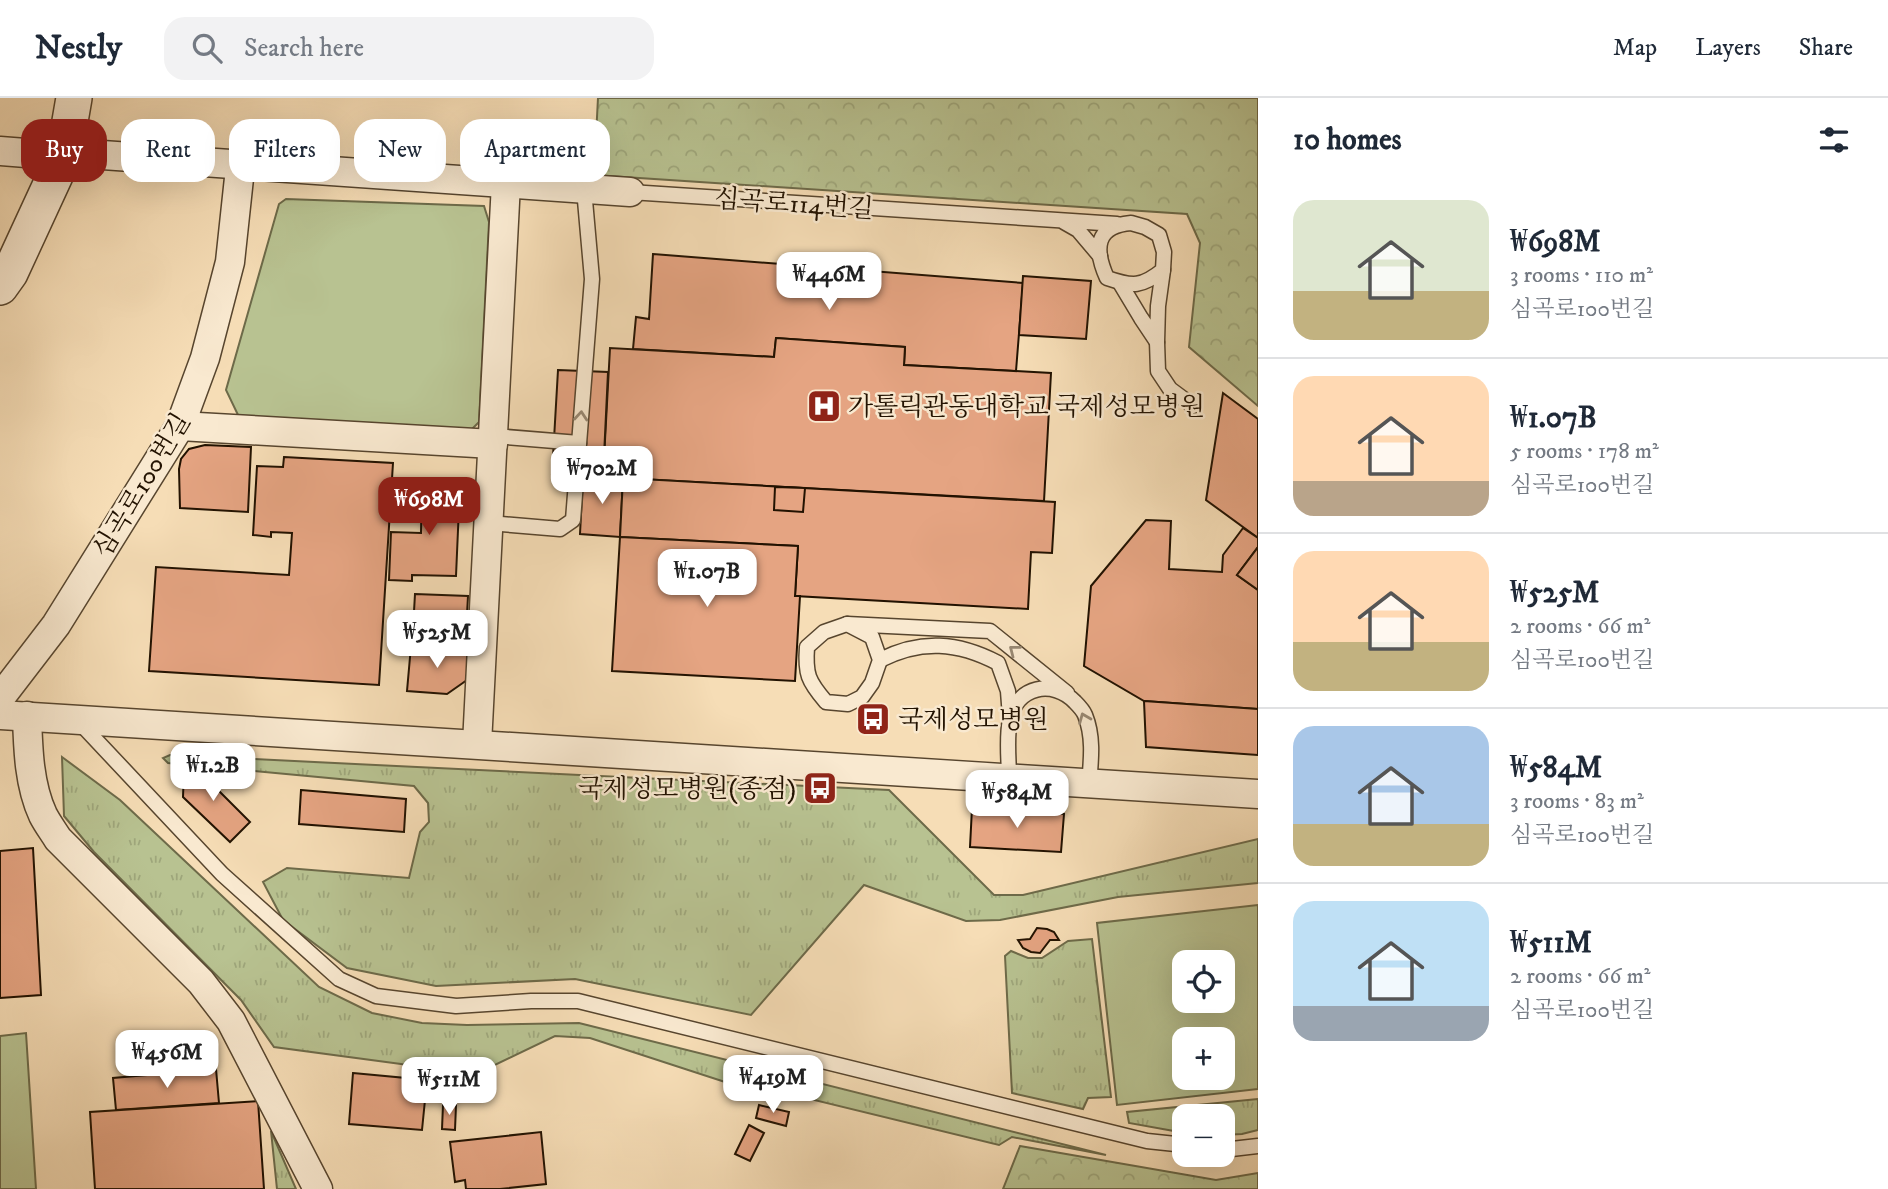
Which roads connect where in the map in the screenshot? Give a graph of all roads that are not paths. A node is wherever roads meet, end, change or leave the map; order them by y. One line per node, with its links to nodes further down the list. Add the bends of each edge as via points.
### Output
1 (74, 98): 2 (street)
2 (70, 119)
3 (0, 151): 4 (street, 심곡로114번길)
4 (21, 153)
5 (107, 155): 6 (street, 심곡로114번길)
6 (229, 164)
7 (340, 172): 10 (street, 심곡로114번길)
8 (52, 182): 18 (street)
9 (239, 182): 21 (street, 심곡로100번길, via 230,262 205,358)
10 (506, 183): 11 (street, 심곡로114번길); 22 (street)
11 (584, 188): 12 (street, 심곡로114번길); 23 (lane, one-way to 11, via 592,279)
12 (629, 192): 13 (lane, 심곡로114번길)
13 (1063, 222): 14 (lane, 심곡로114번길); 15 (lane, via 1078,230)
14 (1117, 224): 15 (lane, via 1105,231); 16 (lane, via 1131,223 1159,235)
15 (1100, 256): 17 (lane, via 1107,278)
16 (1163, 270): 17 (lane, via 1150,281); 19 (lane)
17 (1120, 283): 19 (lane)
18 (0, 287)
19 (1157, 342): 20 (lane, via 1158,372 1170,389)
20 (1193, 406)
21 (180, 426): 22 (street); 28 (street, 심곡로100번길, via 56,625)
22 (493, 440): 23 (lane); 24 (street)
23 (579, 443): 24 (lane, via 573,520 561,529)
24 (489, 523): 32 (street)
25 (847, 624): 26 (lane, via 872,637); 26 (lane, via 824,632 807,647 805,668 826,702 848,704 862,697); 27 (lane, one-way to 25, via 990,631)
26 (880, 660): 30 (lane, via 924,646 953,646 979,653 998,663 1008,691)
27 (1067, 693): 30 (lane, via 1052,688 1036,690 1020,698); 34 (lane, one-way to 27, via 1092,747 1084,713)
28 (0, 698)
29 (14, 716): 31 (street); 39 (street, via 28,745 33,787 58,839 201,982 231,1021)
30 (1010, 718): 33 (lane)
31 (77, 719): 32 (street); 36 (lane, via 222,874 339,979 376,996 456,1006 578,1001)
32 (477, 744): 33 (street)
33 (1009, 779): 34 (street)
34 (1089, 784): 35 (street)
35 (1258, 794)
36 (1172, 1143)
37 (1258, 1146): 38 (lane)
38 (1235, 1149)
39 (318, 1189)

